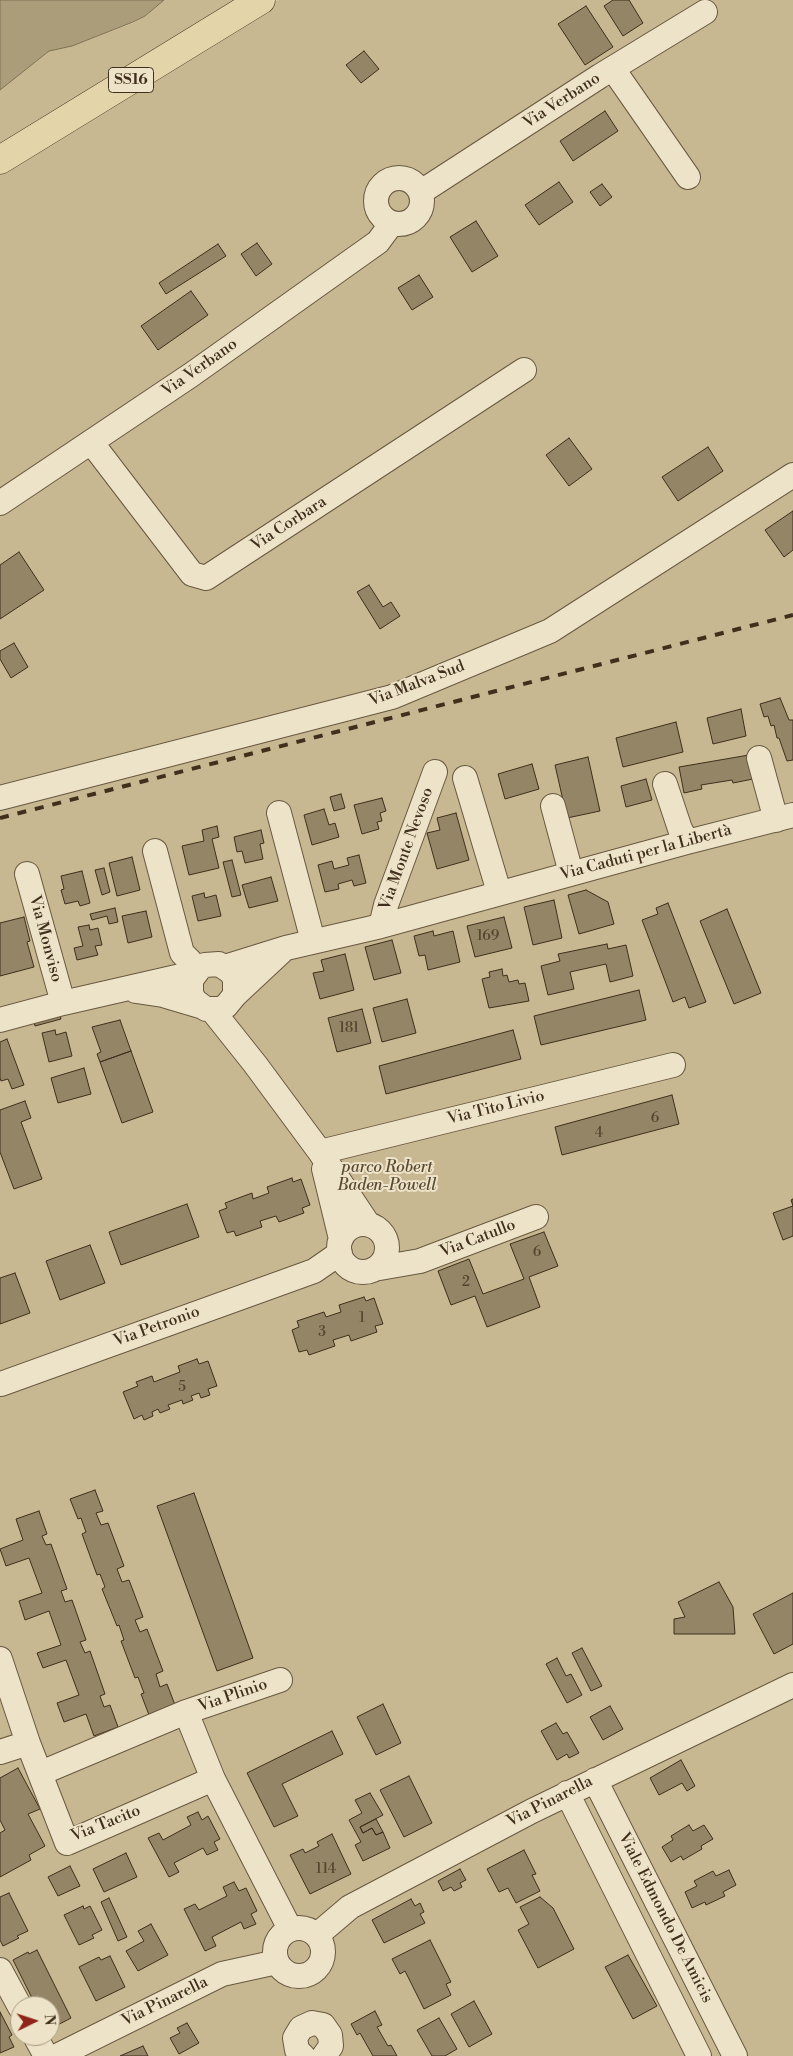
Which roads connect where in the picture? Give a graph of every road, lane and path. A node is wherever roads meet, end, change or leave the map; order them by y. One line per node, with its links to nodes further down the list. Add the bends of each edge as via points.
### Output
1 (261, 0): 4 (main road, SS16)
2 (705, 12): 3 (street, Via Verbano)
3 (612, 69): 5 (street); 6 (street, Via Verbano)
4 (0, 160)
5 (688, 177)
6 (421, 192): 7 (street, via 422,207 418,214 407,223); 7 (street, via 412,182 399,177 381,186 377,192 376,207)
7 (392, 223): 9 (street, Via Verbano, via 378,242)
8 (524, 370): 9 (street, Via Corbara, via 206,578 192,574)
9 (91, 442): 11 (street, Via Verbano)
10 (793, 475): 16 (street, Via Malva Sud, via 550,631 392,697)
11 (0, 503)
12 (759, 758): 19 (street)
13 (435, 772): 25 (street, Via Monte Nevoso)
14 (465, 778): 24 (street)
15 (665, 784): 20 (street)
16 (0, 798)
17 (553, 806): 22 (street)
18 (279, 813): 26 (street)
19 (784, 817): 20 (street, Via Caduti per la Libertà)
20 (686, 842): 22 (street, Via Caduti per la Libertà)
21 (155, 850): 29 (street, via 182,952)
22 (571, 873): 24 (street, Via Caduti per la Libertà)
23 (27, 874): 31 (street, Via Monviso)
24 (499, 892): 25 (street, Via Caduti per la Libertà)
25 (381, 926): 26 (street, Via Caduti per la Libertà)
26 (313, 941): 27 (street, Via Caduti per la Libertà)
27 (286, 948): 28 (street, Via Caduti per la Libertà); 32 (street)
28 (225, 967): 29 (street, via 205,965); 32 (street, via 235,979)
29 (194, 973): 30 (street); 32 (street, via 191,994)
30 (122, 989): 31 (street); 32 (street)
31 (63, 1003): 33 (street)
32 (220, 1003): 35 (street, Via Catullo, via 255,1064)
33 (0, 1020)
34 (673, 1064): 35 (street, Via Tito Livio)
35 (320, 1152): 37 (street, Via Catullo); 38 (street, Via Catullo)
36 (536, 1217): 40 (street, Via Catullo)
37 (368, 1224): 38 (street, via 349,1228); 39 (street, Via Catullo, via 381,1232)
38 (340, 1246): 41 (street, Via Catullo, via 345,1264); 42 (street, Via Petronio)
39 (387, 1246): 40 (street, Via Catullo, via 399,1256); 41 (street, via 384,1260)
40 (420, 1261): 41 (street, Via Catullo)
41 (365, 1270): 42 (street, Via Petronio)
42 (314, 1271): 43 (street, Via Petronio)
43 (1, 1384)
44 (0, 1659): 48 (street, Via Tacito)
45 (280, 1680): 47 (street, Via Plinio)
46 (793, 1685): 52 (street, Via Pinarella)
47 (186, 1712): 50 (street); 51 (street)
48 (28, 1743): 49 (street); 50 (street, Via Tacito)
49 (0, 1752)
50 (41, 1773): 51 (street, Via Tacito, via 67,1843)
51 (213, 1778): 54 (street)
52 (595, 1780): 53 (street, Via Pinarella); 63 (street, Viale Edmondo De Amicis)
53 (567, 1793): 55 (street, Via Pinarella, via 350,1906); 62 (street, Viale Edmondo De Amicis)
54 (290, 1929): 55 (street, via 304,1928); 56 (street, via 278,1939 275,1947)
55 (317, 1935): 56 (street, via 324,1950 319,1966 313,1972 306,1976 289,1974)
56 (277, 1962): 59 (street, Via Pinarella, via 222,1974)
57 (0, 1970): 58 (street)
58 (14, 1996)
59 (57, 2056)
60 (302, 2056): 61 (street, via 295,2038 301,2028 312,2023 323,2026 330,2034 331,2046)
61 (324, 2056)
62 (699, 2056)
63 (736, 2056)

